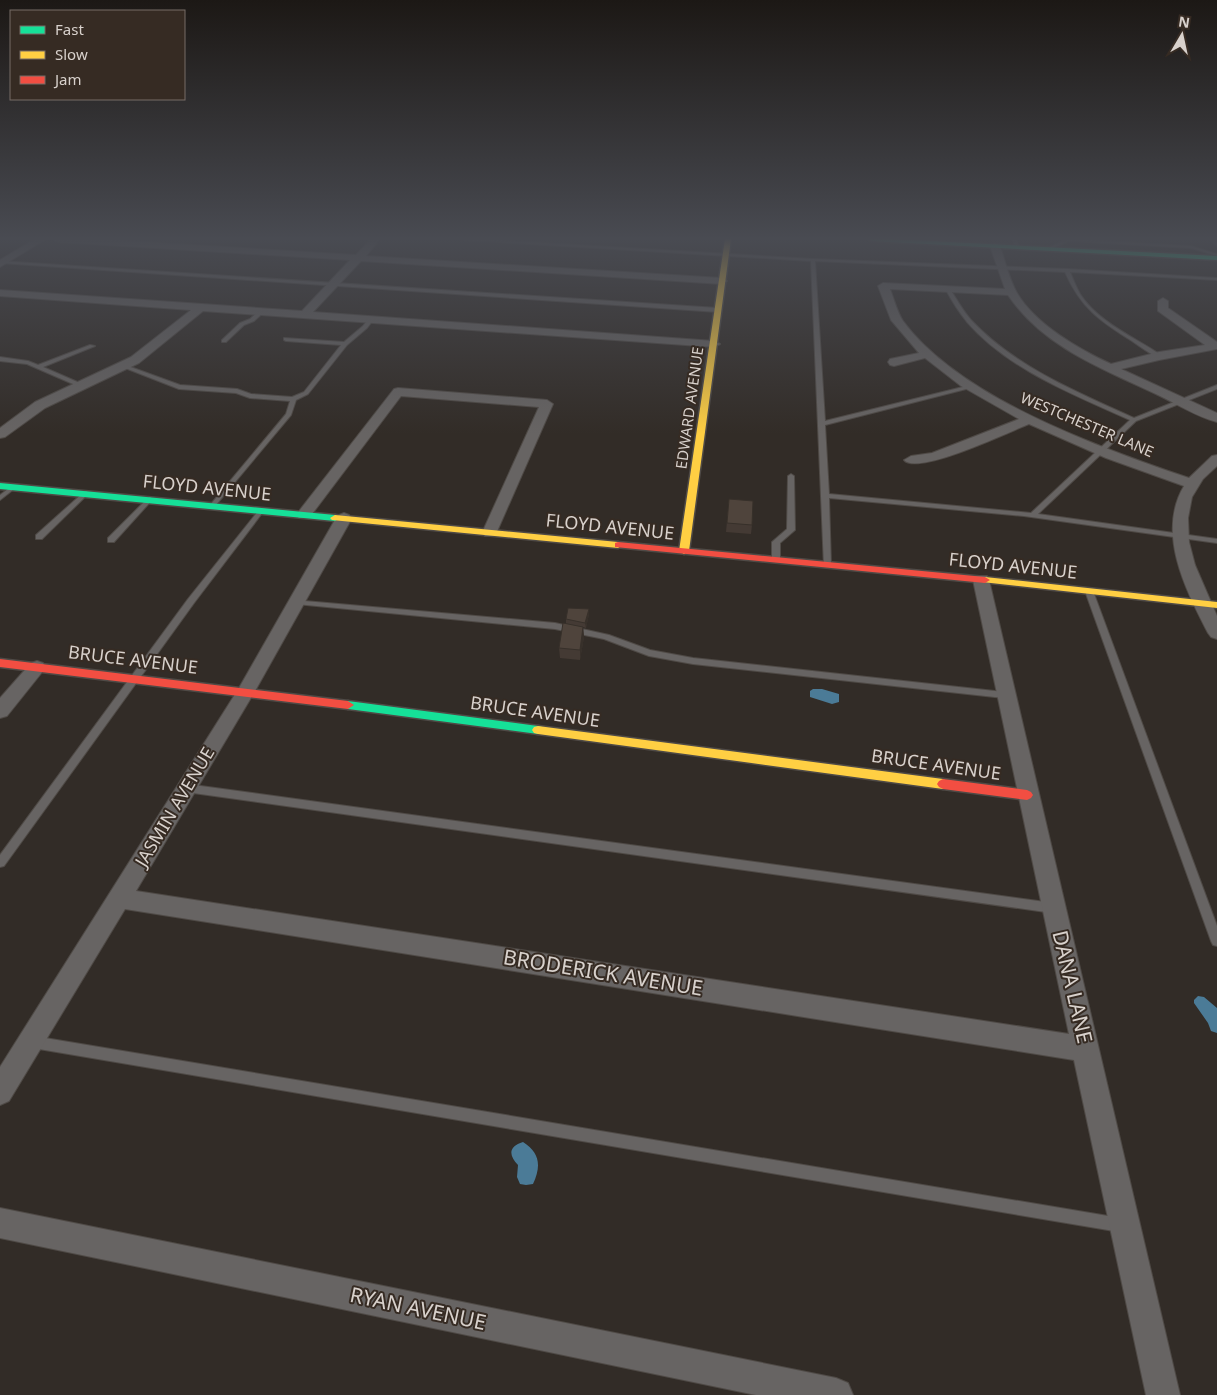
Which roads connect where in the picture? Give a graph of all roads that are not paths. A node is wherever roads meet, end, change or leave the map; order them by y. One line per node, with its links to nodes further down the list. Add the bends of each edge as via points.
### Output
1 (148, 304): 11 (street)
2 (315, 304): 14 (street)
3 (627, 304): 12 (lane)
4 (719, 304): 12 (street, EDWARD AVENUE)
5 (815, 304): 37 (lane)
6 (888, 304): 22 (street, WESTCHESTER LANE, via 898,322)
7 (957, 304): 36 (lane, via 968,321 1004,352 1063,387)
8 (1019, 304): 28 (street, via 1061,342)
9 (1086, 304): 23 (lane, via 1110,325)
10 (1163, 304): 21 (street, via 1162,309)
11 (200, 308): 13 (street); 26 (street, via 146,353)
12 (718, 310): 19 (street, EDWARD AVENUE)
13 (262, 311): 14 (street); 17 (lane)
14 (305, 314): 15 (street)
15 (371, 319): 18 (lane); 19 (street)
16 (286, 339): 18 (lane)
17 (224, 341)
18 (345, 344): 32 (lane, via 306,393)
19 (714, 344): 60 (street, EDWARD AVENUE)
20 (92, 346): 27 (lane)
21 (1216, 346): 23 (street)
22 (928, 354): 25 (street); 30 (street, WESTCHESTER LANE)
23 (1159, 356): 28 (street)
24 (0, 359): 27 (lane, via 28,362)
25 (894, 362)
26 (123, 366): 29 (street); 32 (lane, via 179,387)
27 (39, 367): 29 (lane)
28 (1110, 368): 33 (street)
29 (80, 385): 38 (street, via 40,405)
30 (971, 387): 35 (street, WESTCHESTER LANE); 37 (lane)
31 (1217, 387): 33 (lane)
32 (293, 399): 50 (lane, via 289,414)
33 (1179, 402): 34 (street); 36 (lane)
34 (1217, 418)
35 (1030, 419): 39 (street, WESTCHESTER LANE); 41 (street, via 935,457)
36 (1134, 420): 39 (lane)
37 (821, 424): 47 (lane)
38 (0, 434)
39 (1100, 451): 43 (street, WESTCHESTER LANE); 53 (lane)
40 (1217, 459): 43 (street, via 1204,467)
41 (911, 460)
42 (791, 476): 61 (lane, via 790,530 776,542)
43 (1190, 483): 56 (street, via 1180,514)
44 (0, 486): 45 (street, FLOYD AVENUE)
45 (12, 488): 46 (street, FLOYD AVENUE); 48 (lane)
46 (86, 493): 49 (street, FLOYD AVENUE); 57 (lane)
47 (826, 496): 53 (lane); 62 (lane)
48 (0, 498)
49 (150, 500): 50 (street, FLOYD AVENUE); 58 (lane)
50 (213, 506): 51 (street, FLOYD AVENUE)
51 (261, 510): 52 (street, FLOYD AVENUE); 71 (lane)
52 (304, 515): 54 (street, FLOYD AVENUE); 55 (street, via 398,392 547,404)
53 (1033, 515): 56 (lane)
54 (344, 518): 55 (street, FLOYD AVENUE); 65 (street, JASMIN AVENUE)
55 (490, 533): 60 (street, FLOYD AVENUE)
56 (1180, 536): 59 (lane); 66 (street)
57 (39, 537)
58 (111, 540)
59 (1217, 541)
60 (684, 551): 61 (street, FLOYD AVENUE)
61 (776, 560): 62 (street, FLOYD AVENUE)
62 (827, 565): 63 (street, FLOYD AVENUE)
63 (981, 580): 64 (street, FLOYD AVENUE); 73 (street, DANA LANE)
64 (1090, 591): 66 (street, FLOYD AVENUE); 80 (lane)
65 (296, 602): 72 (street, JASMIN AVENUE); 73 (lane, via 555,626 693,661)
66 (1201, 603): 67 (street, FLOYD AVENUE); 68 (street)
67 (1217, 605)
68 (1217, 633)
69 (0, 663): 70 (street, BRUCE AVENUE)
70 (38, 667): 71 (street, BRUCE AVENUE); 74 (street)
71 (137, 678): 72 (street, BRUCE AVENUE); 77 (lane)
72 (246, 691): 75 (street, JASMIN AVENUE); 76 (street, BRUCE AVENUE)
73 (1004, 696): 76 (street, DANA LANE)
74 (0, 711)
75 (186, 788): 78 (street, JASMIN AVENUE); 79 (lane)
76 (1027, 794): 79 (street, DANA LANE)
77 (0, 863)
78 (119, 898): 81 (street, JASMIN AVENUE); 82 (street, BRODERICK AVENUE)
79 (1054, 908): 82 (street, DANA LANE)
80 (1217, 941)
81 (31, 1042): 83 (street, JASMIN AVENUE); 85 (lane)
82 (1086, 1049): 85 (street, DANA LANE)
83 (0, 1092)
84 (0, 1223): 86 (street, RYAN AVENUE)
85 (1125, 1226): 87 (street, DANA LANE)
86 (836, 1395)
87 (1163, 1395)

